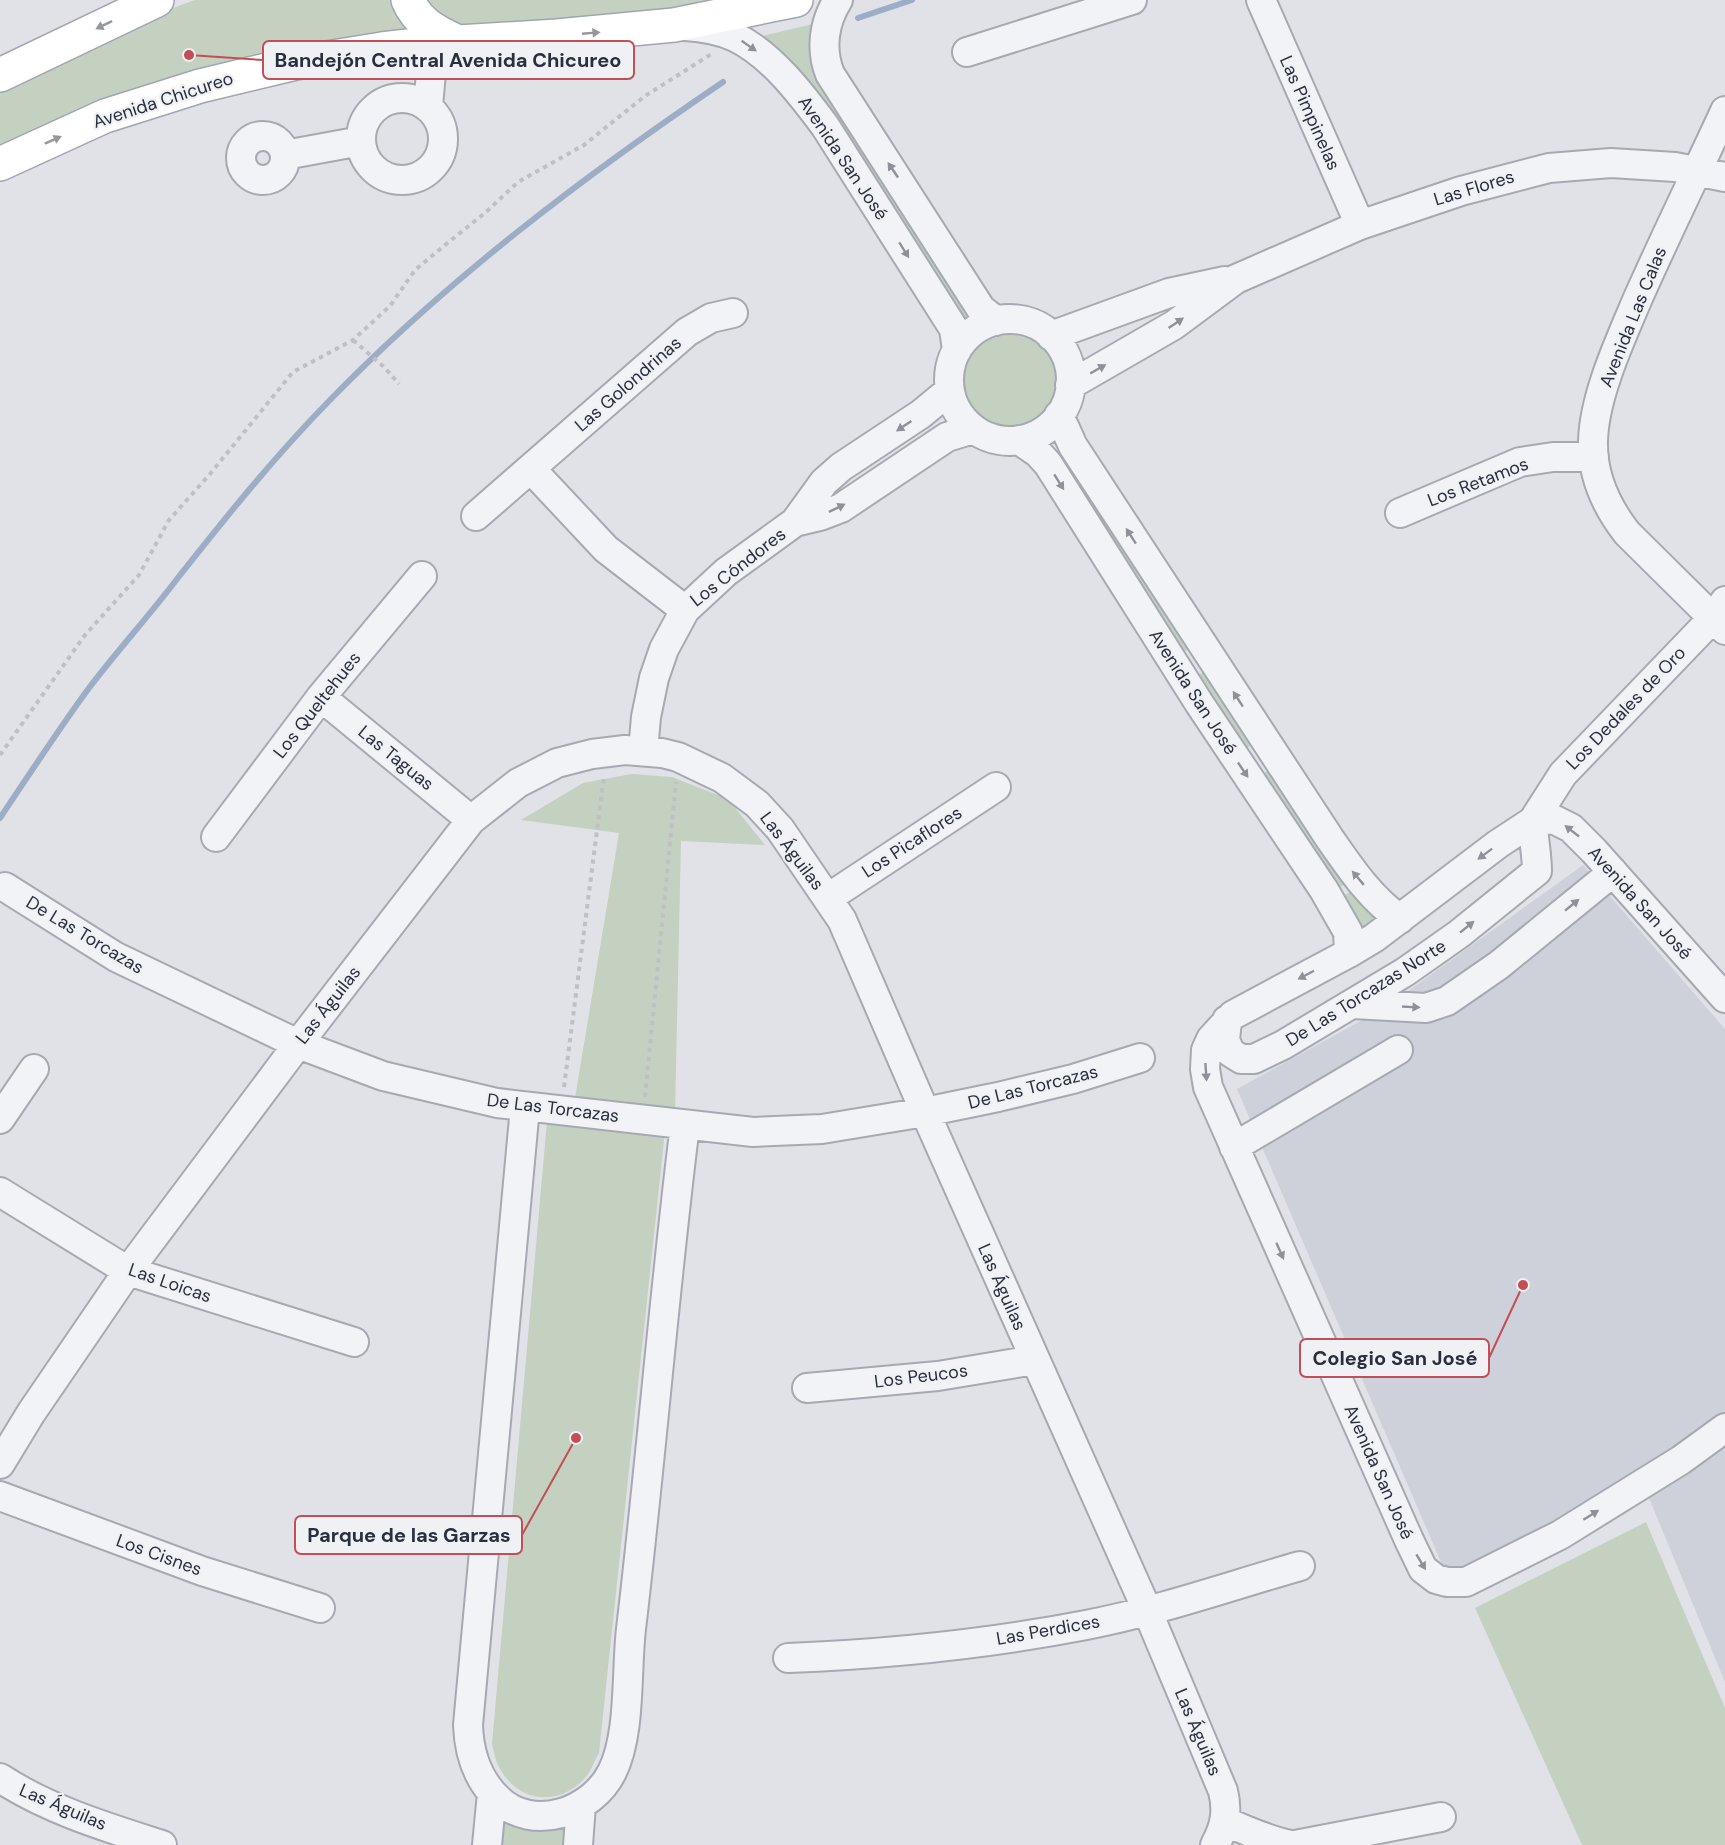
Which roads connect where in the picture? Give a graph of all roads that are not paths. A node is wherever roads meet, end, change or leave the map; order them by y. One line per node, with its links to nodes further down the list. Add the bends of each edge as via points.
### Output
1 (157, 0): 10 (main road, one-way to 10)
2 (408, 0): 8 (main road, via 417,15 436,32)
3 (796, 0): 7 (main road, Avenida Chicureo)
4 (838, 0): 20 (street, Avenida San José, one-way to 4, via 981,309 830,74 825,29)
5 (1132, 0): 9 (street)
6 (1261, 0): 17 (street, Las Pimpinelas)
7 (674, 25): 8 (main road, Avenida Chicureo, one-way to 7); 22 (street, Avenida San José, one-way to 22, via 735,37 753,48 799,93 825,126 954,328)
8 (440, 43): 11 (street, via 431,73); 15 (main road, Avenida Chicureo, one-way to 8, via 105,116 200,86 296,63)
9 (967, 52)
10 (0, 75)
11 (428, 106): 13 (street, via 402,98 377,106 362,128); 13 (street, via 437,116 444,142 441,156 422,176 395,180 382,175 364,155)
12 (1725, 111): 16 (street, Avenida Las Calas)
13 (361, 141): 14 (street)
14 (285, 155)
15 (0, 164)
16 (1711, 174): 17 (street, Las Flores, via 1611,163 1549,168 1461,191); 28 (street, Avenida Las Calas, via 1677,211 1620,341 1598,410)
17 (1359, 225): 18 (street, Las Flores)
18 (1236, 279): 21 (street, Las Flores, via 1169,293); 23 (street, Las Flores, one-way to 18, via 1174,325)
19 (733, 313): 29 (street, Las Golondrinas, via 711,318 687,332)
20 (996, 321): 21 (street, via 1029,323); 22 (street, via 970,335)
21 (1051, 336): 23 (street, via 1066,358)
22 (957, 350): 24 (street, via 951,365)
23 (1070, 385): 25 (street)
24 (950, 390): 26 (street, via 955,408); 32 (street, Los Cóndores, one-way to 32, via 841,467 824,482)
25 (1059, 415): 27 (street, via 1042,432); 45 (street, Avenida San José, one-way to 25, via 1375,899 1336,848 1073,446)
26 (973, 429): 27 (street, via 995,439); 32 (street, Los Cóndores, one-way to 26, via 841,508 947,437)
27 (1019, 440): 46 (street, Avenida San José, one-way to 46, via 1048,464 1199,703 1324,890 1348,932)
28 (1594, 457): 30 (street, Los Retamos, via 1520,462); 35 (street, Avenida Las Calas, via 1605,498 1626,533)
29 (531, 469): 31 (street, Las Golondrinas); 34 (street, via 606,549)
30 (1400, 513)
31 (476, 516)
32 (795, 522): 34 (street, Los Cóndores, via 726,572)
33 (422, 576): 36 (street, Los Queltehues)
34 (684, 610): 37 (street, Los Cóndores, via 654,678)
35 (1721, 616): 40 (street, Los Dedales de Oro, via 1563,774)
36 (321, 697): 39 (street, Las Taguas); 41 (street, Los Queltehues)
37 (643, 751): 39 (street, Las Águilas, via 578,757 539,771); 44 (street, Las Águilas, via 701,766 756,804 780,829)
38 (996, 787): 44 (street, Los Picaflores)
39 (471, 820): 50 (street, Las Águilas)
40 (1533, 821): 42 (street, Avenida San José, one-way to 40, via 1571,828 1553,819); 45 (street, Avenida San José, one-way to 45); 48 (street, De Las Torcazas Norte, one-way to 40, via 1431,954 1537,871)
41 (216, 837)
42 (1613, 872): 47 (street, Avenida San José); 48 (street, one-way to 42, via 1426,1008 1447,1001 1499,965)
43 (5, 887): 50 (street, De Las Torcazas, via 116,957)
44 (828, 898): 55 (street, Las Águilas, via 842,920)
45 (1400, 919): 46 (street, Avenida San José)
46 (1349, 953): 49 (street, Avenida San José, one-way to 49)
47 (1725, 998)
48 (1353, 1004): 49 (street, De Las Torcazas Norte, via 1254,1059 1241,1059 1230,1052 1225,1040)
49 (1227, 1020): 58 (street, Avenida San José, one-way to 58, via 1208,1044 1205,1069 1208,1087)
50 (298, 1044): 54 (street, De Las Torcazas, via 382,1076); 60 (street, Las Águilas)
51 (1398, 1050): 58 (street)
52 (1140, 1058): 55 (street, De Las Torcazas, via 1073,1079)
53 (34, 1069): 56 (street)
54 (525, 1107): 57 (street, De Las Torcazas); 72 (street, via 467,1713 473,1760)
55 (925, 1112): 57 (street, De Las Torcazas, via 822,1129 753,1132); 62 (street, Las Águilas)
56 (0, 1119)
57 (685, 1125): 73 (street, via 620,1747 612,1773 598,1792)
58 (1234, 1147): 64 (street, Avenida San José, one-way to 64, via 1408,1540 1423,1569 1436,1579 1466,1582 1560,1535)
59 (0, 1192): 60 (street, Las Loicas)
60 (128, 1270): 61 (street, Las Loicas); 65 (street, Las Águilas)
61 (354, 1342)
62 (1035, 1360): 63 (street, Los Peucos, via 927,1377); 69 (street, Las Águilas)
63 (807, 1388)
64 (1725, 1428)
65 (0, 1464)
66 (0, 1496): 68 (street, Los Cisnes, via 202,1571)
67 (1300, 1566): 69 (street, Las Perdices)
68 (320, 1608)
69 (1147, 1610): 70 (street, Las Perdices, via 1020,1636); 75 (street, Las Águilas, via 1223,1791 1226,1812)
70 (788, 1658)
71 (0, 1778): 76 (street, Las Águilas, via 81,1817)
72 (492, 1793): 73 (street, via 507,1806 533,1815 562,1814); 77 (street)
73 (581, 1805): 78 (street)
74 (1441, 1817): 79 (street, Las Águilas)
75 (1220, 1834): 79 (street, Las Águilas, via 1251,1831 1272,1842)
76 (162, 1845)
77 (487, 1845)
78 (578, 1845)
79 (1293, 1845)

